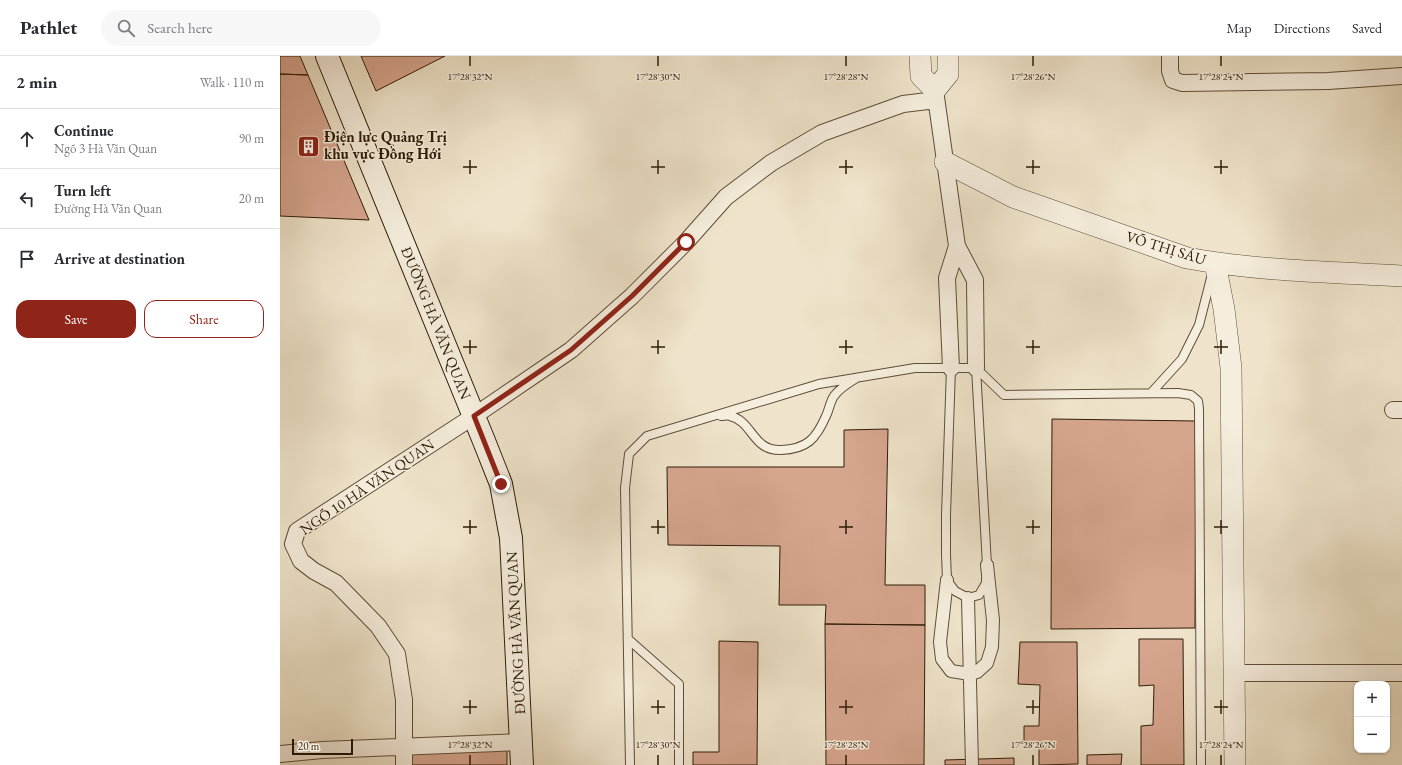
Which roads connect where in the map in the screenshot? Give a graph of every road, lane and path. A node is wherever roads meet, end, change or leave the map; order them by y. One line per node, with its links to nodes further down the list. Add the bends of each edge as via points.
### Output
1 (327, 56): 15 (main road, ĐƯỜNG HÀ VĂN QUAN)
2 (920, 56): 6 (street, via 921,76)
3 (948, 56): 6 (street, via 948,74)
4 (1170, 56): 5 (street, via 1173,80 1182,83 1328,82)
5 (1402, 76)
6 (936, 95): 7 (street); 15 (street, NGÕ 10 HÀ VĂN QUAN, via 822,133 771,163 726,197 632,296 571,350)
7 (945, 162): 8 (street); 9 (street, VÕ THỊ SÁU, via 1013,196 1187,258)
8 (957, 246): 11 (street, via 947,278); 12 (street, via 975,280)
9 (1214, 263): 10 (street, VÕ THỊ SÁU); 14 (lane, via 1199,325 1182,359); 21 (street, via 1224,309 1231,368)
10 (1402, 276)
11 (951, 368): 12 (lane); 13 (lane, via 915,368); 18 (lane, via 946,523)
12 (976, 368): 14 (lane, via 1004,395); 17 (lane)
13 (859, 377): 16 (lane, via 819,384); 16 (lane, via 842,387 834,397 817,434 805,446 791,450 774,451 759,444 743,422 730,416)
14 (1151, 393): 32 (lane, via 1190,395 1198,401)
15 (474, 416): 24 (main road, ĐƯỜNG HÀ VĂN QUAN, via 501,484 511,538); 25 (street, NGÕ 10 HÀ VĂN QUAN, via 297,531 292,544 301,561 336,583 378,626 397,654 404,700)
16 (714, 416): 20 (lane, via 648,436 629,454 625,488)
17 (987, 565): 19 (lane, via 986,583 980,595); 22 (street, via 993,620 992,647 987,663 977,672)
18 (947, 580): 19 (lane, via 955,591); 22 (street, via 940,642 942,659 951,671)
19 (968, 598): 22 (street)
20 (628, 639): 29 (lane); 30 (lane, via 678,684)
21 (1233, 673): 23 (street); 33 (street)
22 (970, 674): 31 (street)
23 (1402, 674)
24 (521, 742): 25 (street); 28 (main road, ĐƯỜNG HÀ VĂN QUAN)
25 (405, 747): 26 (street, via 322,750); 27 (street, NGÕ 10 HÀ VĂN QUAN)
26 (286, 758)
27 (404, 765)
28 (522, 765)
29 (630, 765)
30 (678, 765)
31 (972, 765)
32 (1202, 765)
33 (1235, 765)

